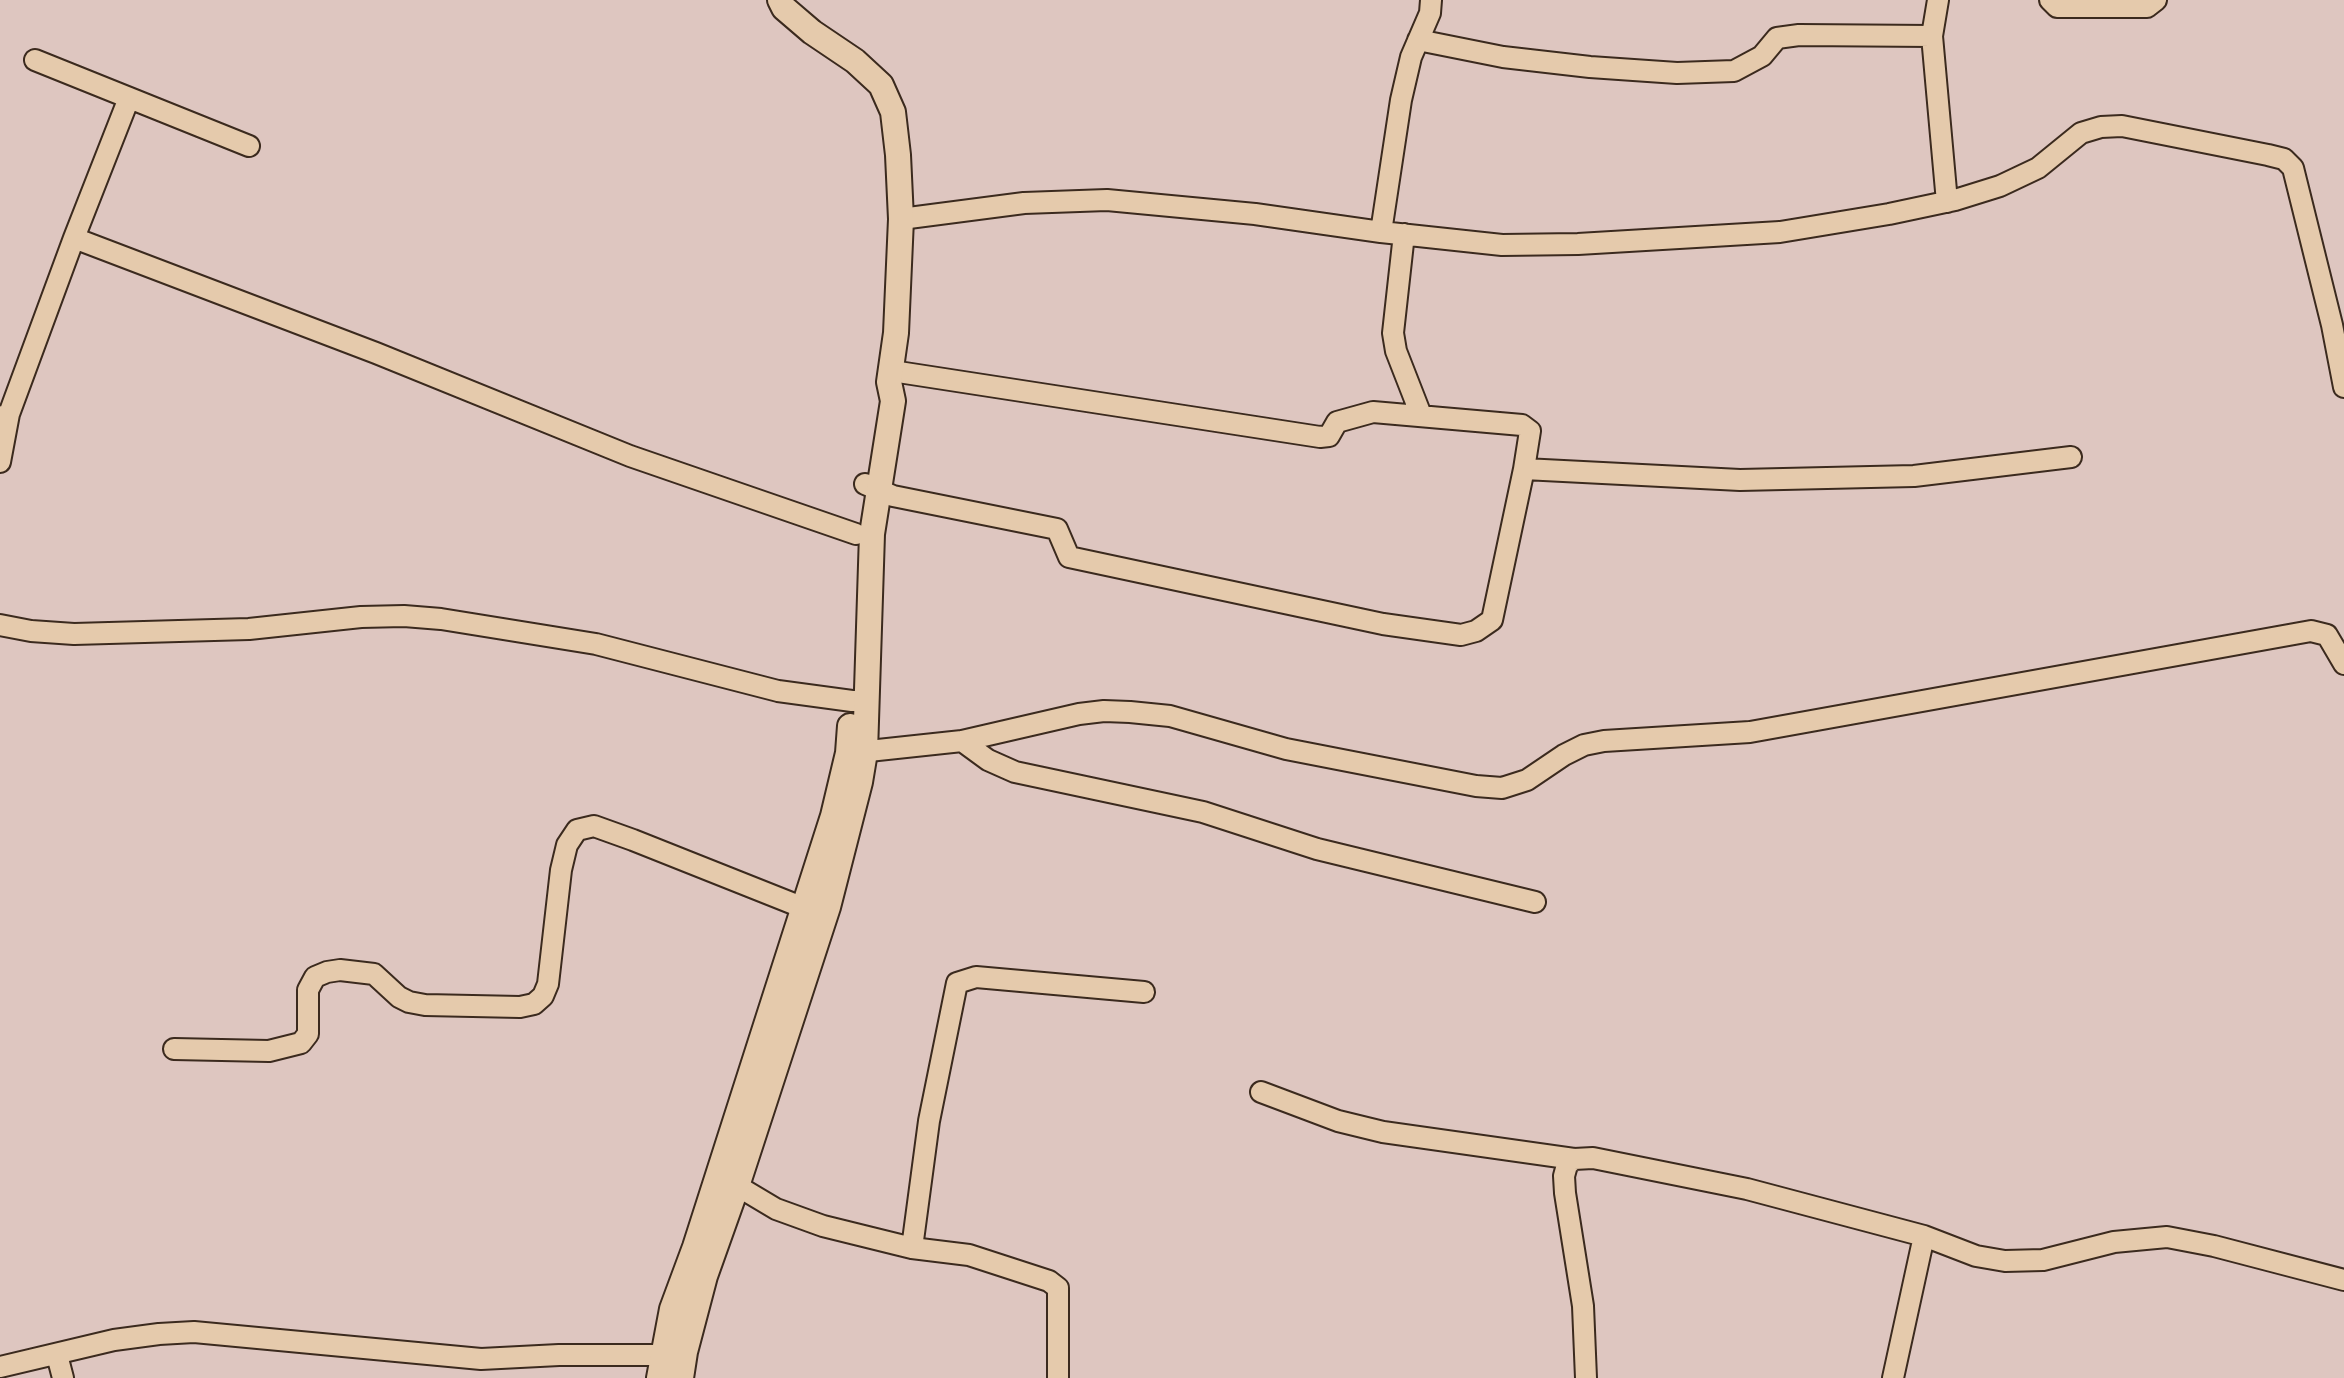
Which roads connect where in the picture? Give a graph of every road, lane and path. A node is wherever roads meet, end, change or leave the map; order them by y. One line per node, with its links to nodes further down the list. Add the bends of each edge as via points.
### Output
1 (780, 0): 12 (street, via 784,8 812,32 855,61 881,85 893,112)
2 (1432, 0): 7 (street)
3 (1938, 0): 6 (street)
4 (2050, 0): 5 (street, via 2057,7 2147,7)
5 (2156, 0)
6 (1932, 36): 7 (street, via 1799,35 1777,38 1762,56 1734,72 1677,73 1503,57); 11 (street)
7 (1418, 40): 13 (street, via 1401,100)
8 (35, 60): 9 (street)
9 (130, 98): 10 (street); 15 (street)
10 (249, 146)
11 (1947, 202): 14 (street, via 1780,232 1502,245); 17 (street, via 2000,186 2038,168 2082,134 2101,127 2149,130 2284,159 2294,168 2299,185)
12 (901, 219): 13 (street, via 1024,203 1107,200 1255,214); 16 (street, via 896,333)
13 (1381, 232): 14 (street)
14 (1404, 234): 18 (street, via 1393,332 1396,351)
15 (74, 238): 19 (street); 24 (street, via 376,353 630,456)
16 (890, 377): 18 (street, via 1320,437 1329,436 1337,422 1357,415 1387,412); 23 (street, via 893,401)
17 (2344, 387)
18 (1421, 415): 22 (street, via 1522,425 1530,431)
19 (4, 416): 21 (street)
20 (2071, 457): 22 (street, via 1914,476 1750,479)
21 (0, 462)
22 (1524, 469): 23 (street, via 1492,620 1476,631 1461,635 1383,624 1069,557 1056,529 893,496)
23 (872, 487): 24 (street); 27 (street, via 872,534)
24 (856, 534): 27 (street)
25 (0, 625): 27 (street, via 74,634 249,629 361,617 441,619 596,644 778,691)
26 (2344, 664): 28 (street, via 2327,635 2311,631 1750,732 1604,741 1584,745 1527,780 1502,788 1476,786 1286,749 1170,716 1130,712 1079,714)
27 (859, 701): 29 (street)
28 (962, 741): 29 (street); 30 (street, via 988,760 1015,772 1203,812 1317,849)
29 (857, 752): 31 (street); 37 (street, via 860,782 828,907)
30 (1535, 902)
31 (804, 908): 33 (street, via 594,826 577,830 567,845 561,870 548,984 543,996 534,1004 520,1007 426,1005 399,997 374,974 359,970 334,971 315,977 308,990 308,1034 301,1043 269,1051); 36 (street)
32 (1144, 992): 39 (street, via 976,977 957,983 929,1121)
33 (174, 1049)
34 (1261, 1092): 35 (street, via 1338,1121 1383,1132)
35 (1574, 1159): 38 (street, via 1593,1158 1747,1190); 47 (street, via 1567,1165 1564,1176 1583,1306)
36 (718, 1174): 37 (street); 42 (street, via 672,1309)
37 (737, 1186): 39 (street, via 776,1209 804,1220); 42 (street)
38 (1924, 1236): 40 (street, via 1976,1256 2005,1260 2043,1260 2114,1242 2167,1238 2214,1246); 48 (street)
39 (912, 1248): 46 (street, via 970,1255 1043,1278 1058,1288)
40 (2344, 1280)
41 (57, 1355): 42 (street, via 114,1340 194,1332 481,1359); 43 (street); 44 (street)
42 (676, 1362): 45 (street)
43 (0, 1367)
44 (63, 1378)
45 (659, 1378)
46 (1058, 1378)
47 (1586, 1378)
48 (1893, 1378)

